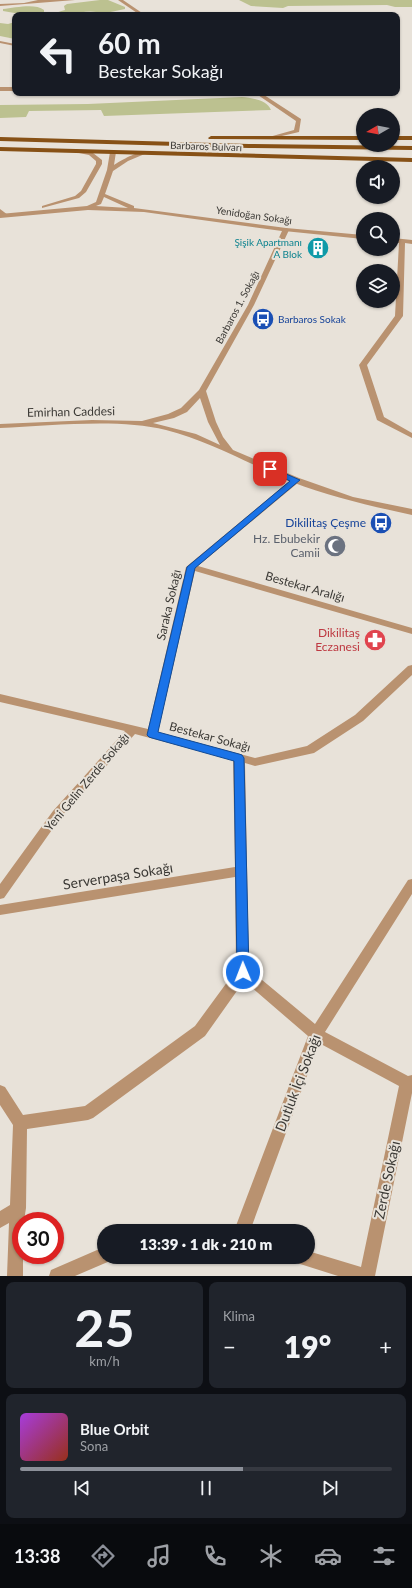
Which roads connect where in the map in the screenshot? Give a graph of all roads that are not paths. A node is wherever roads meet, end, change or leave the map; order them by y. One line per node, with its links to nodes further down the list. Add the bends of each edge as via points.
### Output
1 (44, 0): 4 (street)
2 (73, 0): 4 (street)
3 (120, 0): 6 (street)
4 (36, 2): 5 (street)
5 (0, 5)
6 (139, 12)
7 (0, 42): 8 (street)
8 (12, 44)
9 (0, 89): 10 (street)
10 (12, 89)
11 (263, 96): 16 (street, via 299,120 296,131)
12 (115, 136): 20 (main road)
13 (194, 137): 22 (main road)
14 (0, 138): 20 (main road, Barbaros Bulvarı)
15 (202, 138): 16 (main road)
16 (271, 138): 17 (main road)
17 (356, 138)
18 (400, 138): 19 (main road)
19 (412, 138)
20 (58, 140): 21 (main road, Barbaros Bulvarı)
21 (102, 142): 22 (main road, Barbaros Bulvarı); 26 (main road, via 111,147)
22 (177, 143): 23 (main road, Barbaros Bulvarı); 28 (main road, via 182,152)
23 (412, 148)
24 (0, 149): 25 (main road, Barbaros Bulvarı)
25 (74, 151): 26 (main road, Barbaros Bulvarı); 37 (street, via 91,154 99,160 83,192 77,198)
26 (113, 152): 27 (main road, Barbaros Bulvarı); 32 (street)
27 (144, 153): 28 (main road, Barbaros Bulvarı); 32 (street)
28 (187, 154): 30 (main road, Barbaros Bulvarı)
29 (412, 155): 30 (main road, via 357,154)
30 (333, 158): 31 (main road, Barbaros Bulvarı)
31 (412, 160)
32 (110, 170): 33 (street)
33 (101, 194): 34 (street, via 99,203); 35 (street, via 126,206)
34 (88, 208): 35 (street); 37 (street)
35 (144, 210): 38 (street, Yenidoğan Sokağı)
36 (0, 211): 37 (street)
37 (3, 216)
38 (286, 230): 39 (street, Yenidoğan Sokağı); 42 (street, Barbaros 1. Sokağı, via 251,305)
39 (356, 236)
40 (402, 241): 41 (street); 45 (street, via 399,316 364,365 380,418)
41 (412, 242)
42 (202, 391): 43 (street, Barbaros 1. Sokağı, via 184,410); 46 (street, via 213,427 220,440)
43 (142, 423): 44 (street, Emirhan Caddesi, via 92,422); 46 (street, via 193,436)
44 (0, 426)
45 (412, 436)
46 (232, 453): 47 (street)
47 (296, 480): 48 (street, via 351,500); 49 (street, Saraka Sokağı)
48 (412, 512)
49 (191, 567): 50 (street, Bestekar Aralığı); 54 (street, Saraka Sokağı)
50 (412, 631)
51 (412, 669): 55 (street, Bestekar Sokağı, via 359,718 310,750 255,762)
52 (0, 698): 53 (street, Bestekar Sokağı)
53 (133, 729): 54 (street, Bestekar Sokağı); 58 (street, Yeni Gelin Zerde Sokağı, via 57,814)
54 (152, 735): 55 (street, Bestekar Sokağı)
55 (239, 758): 56 (street)
56 (241, 871): 59 (street, Serverpaşa Sokağı); 60 (street)
57 (412, 884): 61 (street, Dutluk İçi Sokağı)
58 (0, 894)
59 (0, 910)
60 (243, 972): 61 (street); 64 (street, via 200,1031 88,1112)
61 (316, 1034): 62 (street); 67 (street, Dutluk İçi Sokağı)
62 (409, 1083): 73 (street, Zerde Sokağı)
63 (0, 1092): 64 (street)
64 (20, 1123): 65 (street)
65 (18, 1208): 66 (street); 70 (street)
66 (0, 1220)
67 (245, 1224)
68 (97, 1258): 71 (street)
69 (315, 1261): 72 (street)
70 (15, 1276)
71 (57, 1276)
72 (363, 1276)
73 (367, 1276)

